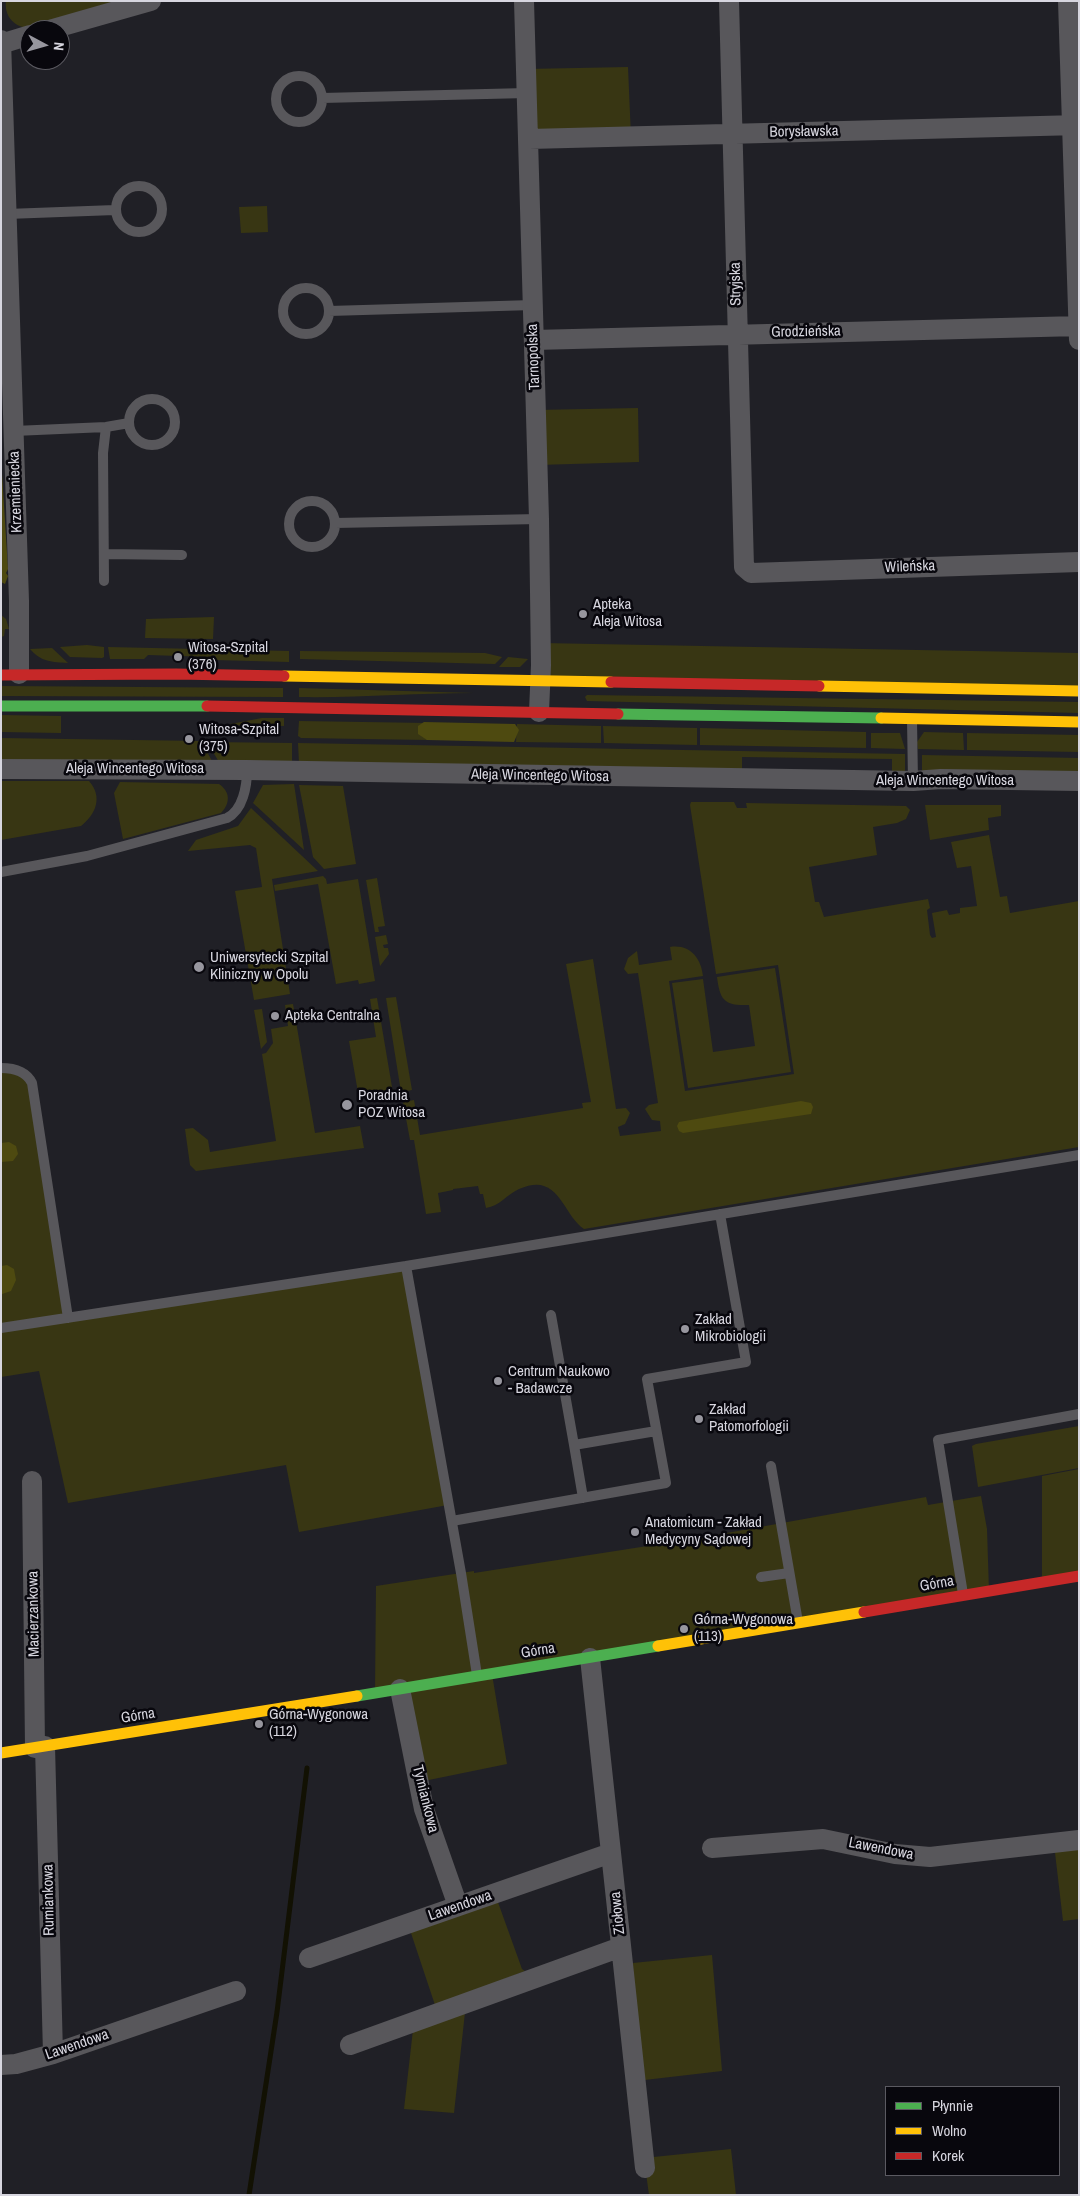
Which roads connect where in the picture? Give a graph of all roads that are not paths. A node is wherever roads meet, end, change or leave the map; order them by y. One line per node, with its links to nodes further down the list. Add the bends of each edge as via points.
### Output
1 (151, 1): 5 (street)
2 (524, 1): 8 (street, Tarnopolska)
3 (729, 1): 11 (street, Stryjska)
4 (1068, 1): 10 (street)
5 (70, 24)
6 (20, 38): 7 (street)
7 (1, 43): 14 (street, Krzemieniecka)
8 (527, 93): 9 (lane); 12 (street, Tarnopolska)
9 (322, 98): 9 (lane, via 317,84 307,77 293,76 279,87 276,100 278,109 295,122 308,120 318,112)
10 (1076, 126): 11 (street, Borysławska); 17 (street)
11 (732, 134): 12 (street, Borysławska); 18 (street, Stryjska)
12 (529, 139): 15 (street, Tarnopolska)
13 (115, 210): 13 (lane, via 125,228 135,232 147,231 158,223 162,212 156,194 147,187 125,190); 14 (lane)
14 (7, 214): 23 (street, Krzemieniecka)
15 (533, 305): 16 (lane); 19 (street, Tarnopolska)
16 (329, 311): 16 (lane, via 324,296 314,289 299,289 286,299 282,312 292,330 302,334 314,333 325,325)
17 (1078, 326): 18 (street, Grodzieńska); 20 (street)
18 (737, 334): 19 (street, Grodzieńska); 29 (street, Stryjska)
19 (534, 340): 24 (street, Tarnopolska)
20 (1079, 340)
21 (129, 423): 21 (lane, via 131,432 139,441 148,445 161,444 171,436 175,416 170,407 160,400 146,400 132,410); 22 (lane)
22 (106, 427): 23 (lane); 26 (lane)
23 (14, 431): 31 (street, Krzemieniecka, via 20,622)
24 (539, 519): 25 (lane); 32 (street, Tarnopolska)
25 (335, 523): 25 (lane, via 330,509 320,502 306,502 293,512 289,525 291,534 299,543 309,547 321,546 331,538)
26 (104, 554): 27 (lane); 30 (lane)
27 (182, 555)
28 (1079, 562): 29 (street, Wileńska, via 751,573)
29 (744, 567)
30 (104, 581)
31 (10, 674): 32 (street)
32 (541, 680): 33 (street); 35 (street, Tarnopolska)
33 (1079, 691)
34 (1, 706): 35 (street, via 150,705)
35 (539, 712): 36 (street)
36 (912, 719): 37 (street); 40 (lane)
37 (1079, 722)
38 (1, 769): 39 (street, Aleja Wincentego Witosa)
39 (248, 770): 40 (street, Aleja Wincentego Witosa); 42 (lane, via 245,791 231,816 87,856)
40 (913, 781): 41 (street, Aleja Wincentego Witosa)
41 (1079, 781)
42 (1, 872)
43 (1, 1068): 48 (lane, via 24,1073 32,1083)
44 (1079, 1155): 45 (lane)
45 (720, 1214): 46 (lane); 51 (lane, via 746,1362 648,1379)
46 (406, 1266): 48 (lane); 56 (lane)
47 (551, 1315): 52 (lane)
48 (68, 1318): 49 (lane)
49 (1, 1328)
50 (1079, 1414): 60 (lane, via 938,1440)
51 (656, 1431): 52 (lane); 55 (lane, via 666,1483)
52 (574, 1445): 55 (lane)
53 (771, 1466): 57 (lane)
54 (32, 1481): 65 (street, Macierzankowa)
55 (583, 1498): 56 (lane)
56 (452, 1521): 63 (lane)
57 (789, 1573): 59 (lane); 61 (lane)
58 (1079, 1576): 60 (street, Górna)
59 (761, 1577)
60 (964, 1595): 61 (street, Górna)
61 (798, 1623): 62 (street, Górna)
62 (590, 1658): 63 (street, Górna); 69 (street, Ziołowa)
63 (477, 1676): 64 (street, Górna)
64 (400, 1689): 65 (street, Górna); 70 (street, Tymiankowa, via 424,1809)
65 (40, 1747): 66 (street, Górna); 75 (street, Rumiankowa)
66 (1, 1753)
67 (1079, 1840): 68 (street, Lawendowa, via 930,1857 895,1854 823,1839)
68 (712, 1848)
69 (611, 1853): 70 (street, Lawendowa); 71 (street, Ziołowa)
70 (458, 1906): 72 (street, Lawendowa)
71 (621, 1946): 74 (street); 77 (street, Ziołowa)
72 (309, 1958)
73 (236, 1991): 75 (street, Lawendowa)
74 (350, 2045)
75 (53, 2054): 76 (street, Lawendowa)
76 (1, 2065)
77 (646, 2168)

